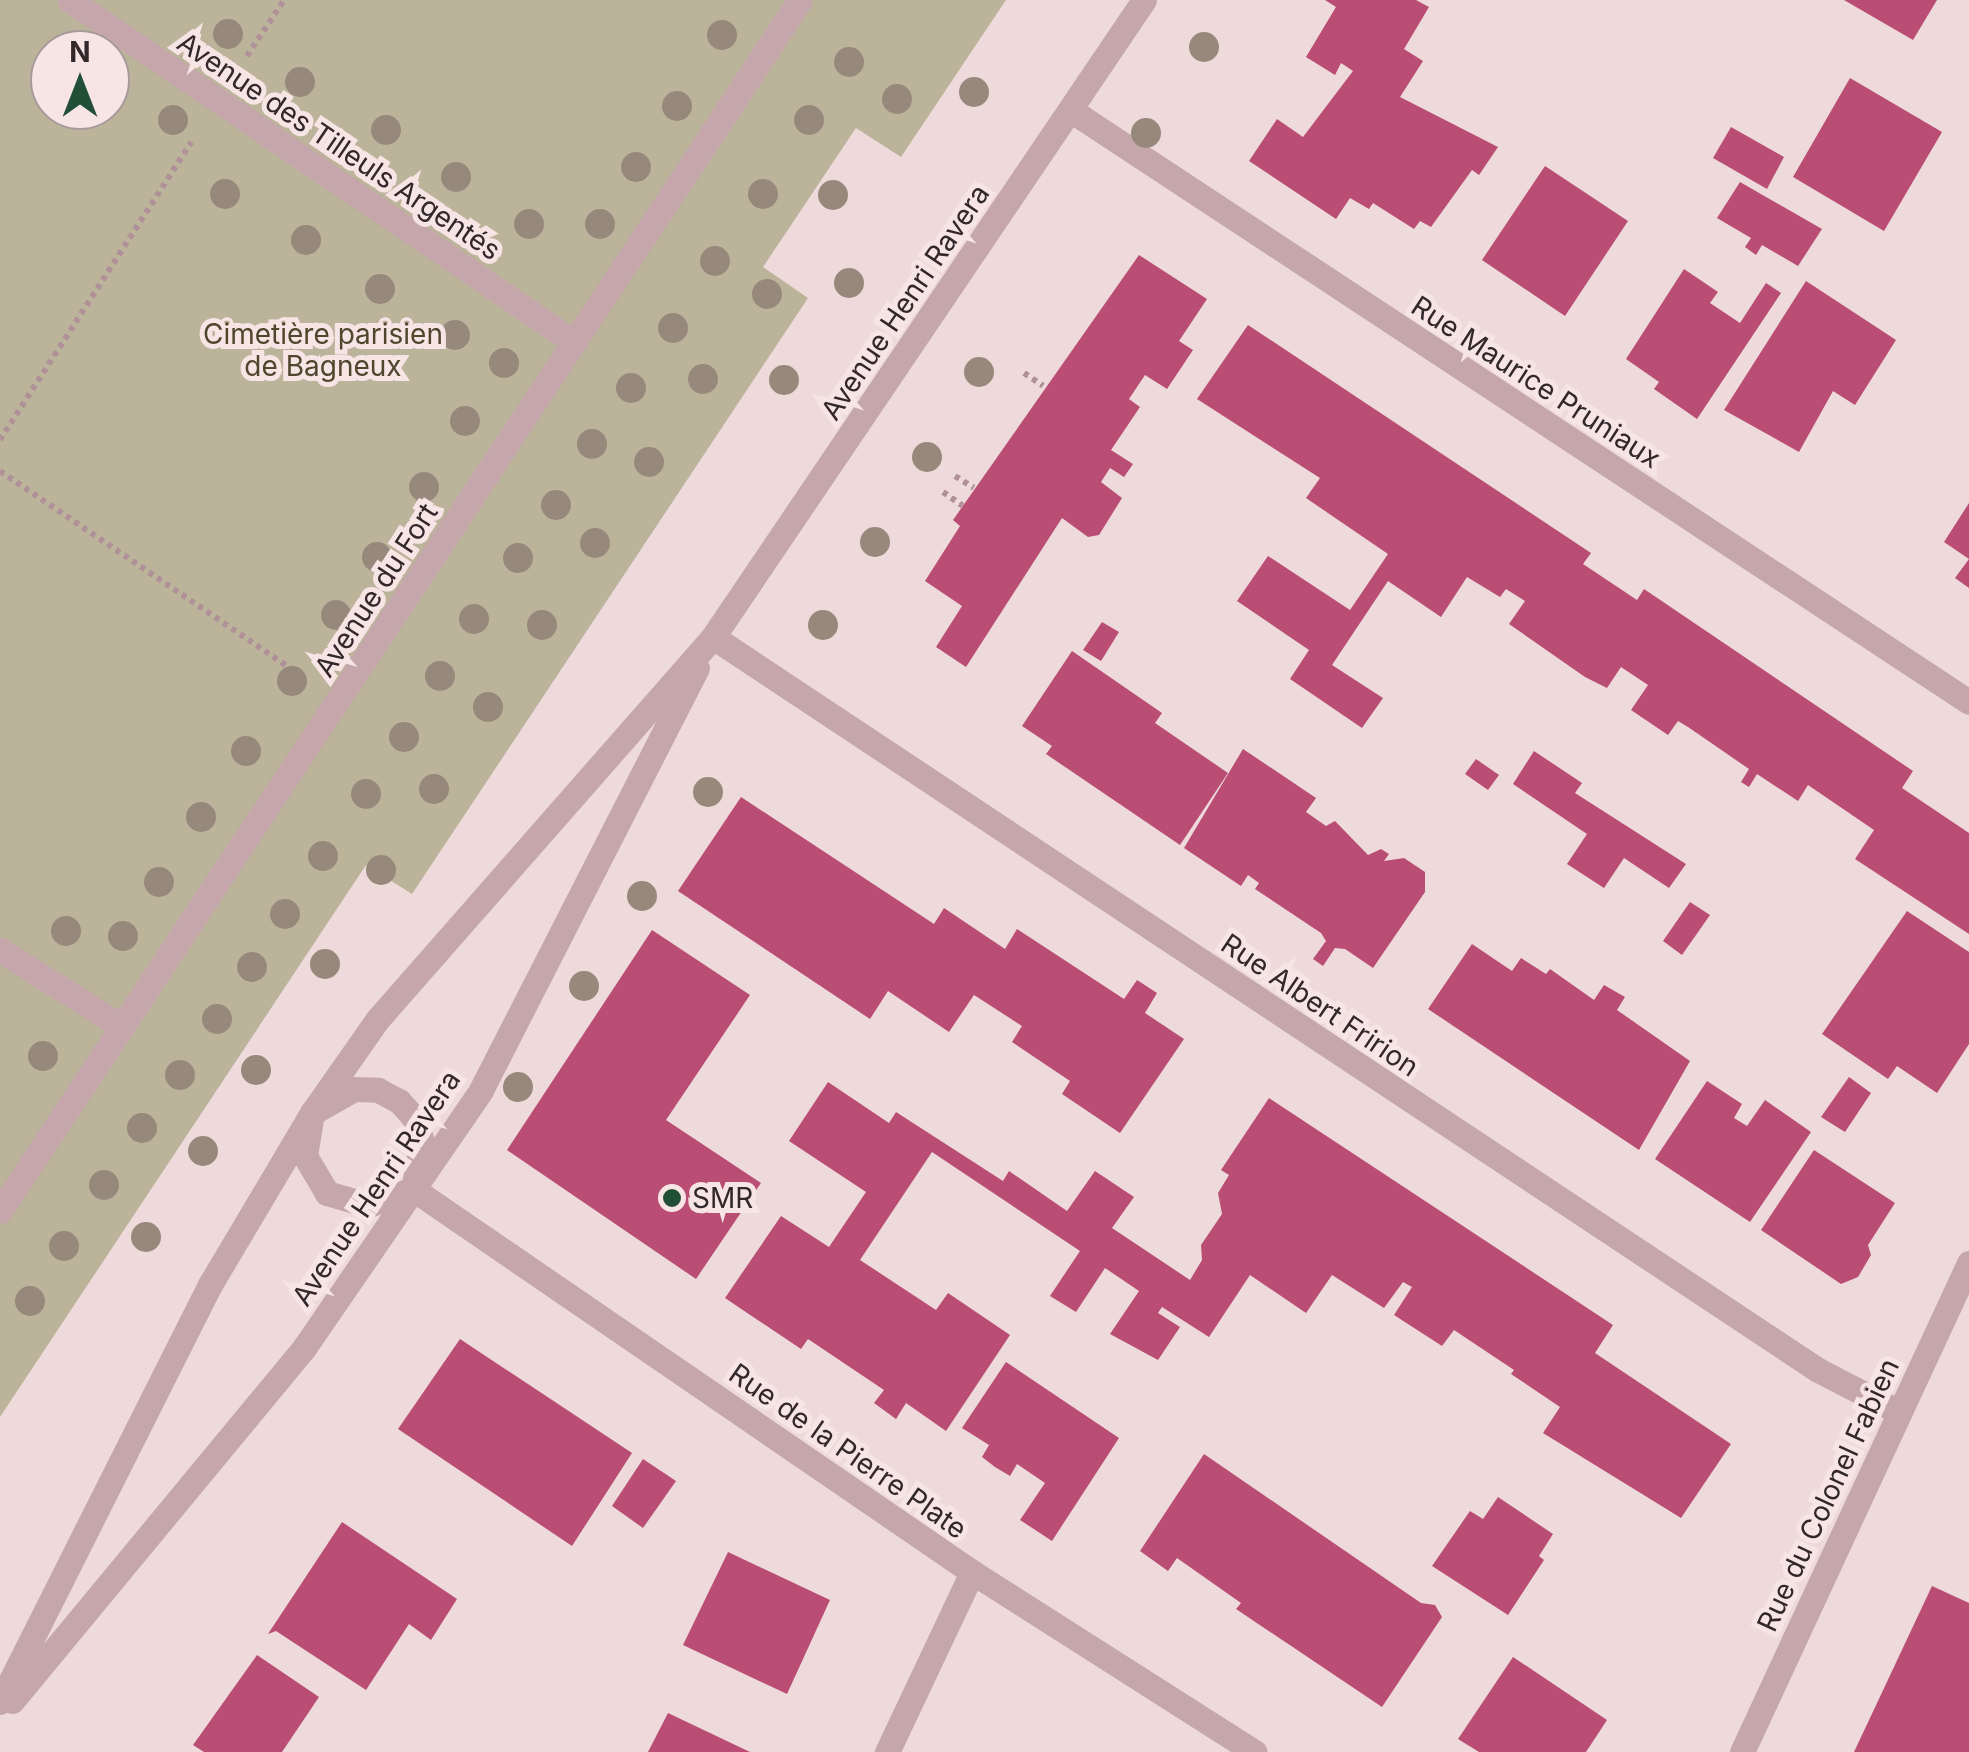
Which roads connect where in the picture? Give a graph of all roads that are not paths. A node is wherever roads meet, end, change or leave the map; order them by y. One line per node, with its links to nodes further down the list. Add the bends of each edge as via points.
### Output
1 (70, 0): 5 (street, Avenue des Tilleuls Argentés)
2 (800, 0): 5 (street, Avenue du Fort)
3 (1144, 0): 4 (street, Avenue Henri Ravera)
4 (1072, 111): 6 (street, Avenue Henri Ravera); 7 (street, Rue Maurice Pruniaux)
5 (574, 342): 9 (street, Avenue du Fort)
6 (713, 637): 10 (street, Avenue Henri Ravera, via 377,1020); 11 (street, Avenue Henri Ravera, via 482,1090); 14 (street, Rue Albert Fririon, via 1818,1370)
7 (1969, 702)
8 (0, 950): 9 (street)
9 (121, 1026): 12 (street, Avenue du Fort)
10 (312, 1113): 11 (street, via 305,1156 327,1193 368,1206); 11 (street, via 354,1089 378,1090 399,1102 415,1119 422,1142); 16 (street, Avenue Henri Ravera, via 211,1283)
11 (413, 1189): 15 (street, Rue de la Pierre Plate); 17 (street, Avenue Henri Ravera, via 304,1348)
12 (0, 1211)
13 (1969, 1263): 14 (street, Rue du Colonel Fabien)
14 (1899, 1412): 20 (street, Rue du Colonel Fabien)
15 (972, 1572): 18 (street); 19 (street, Rue de la Pierre Plate)
16 (0, 1702)
17 (0, 1715)
18 (887, 1752)
19 (1256, 1752)
20 (1742, 1752)

